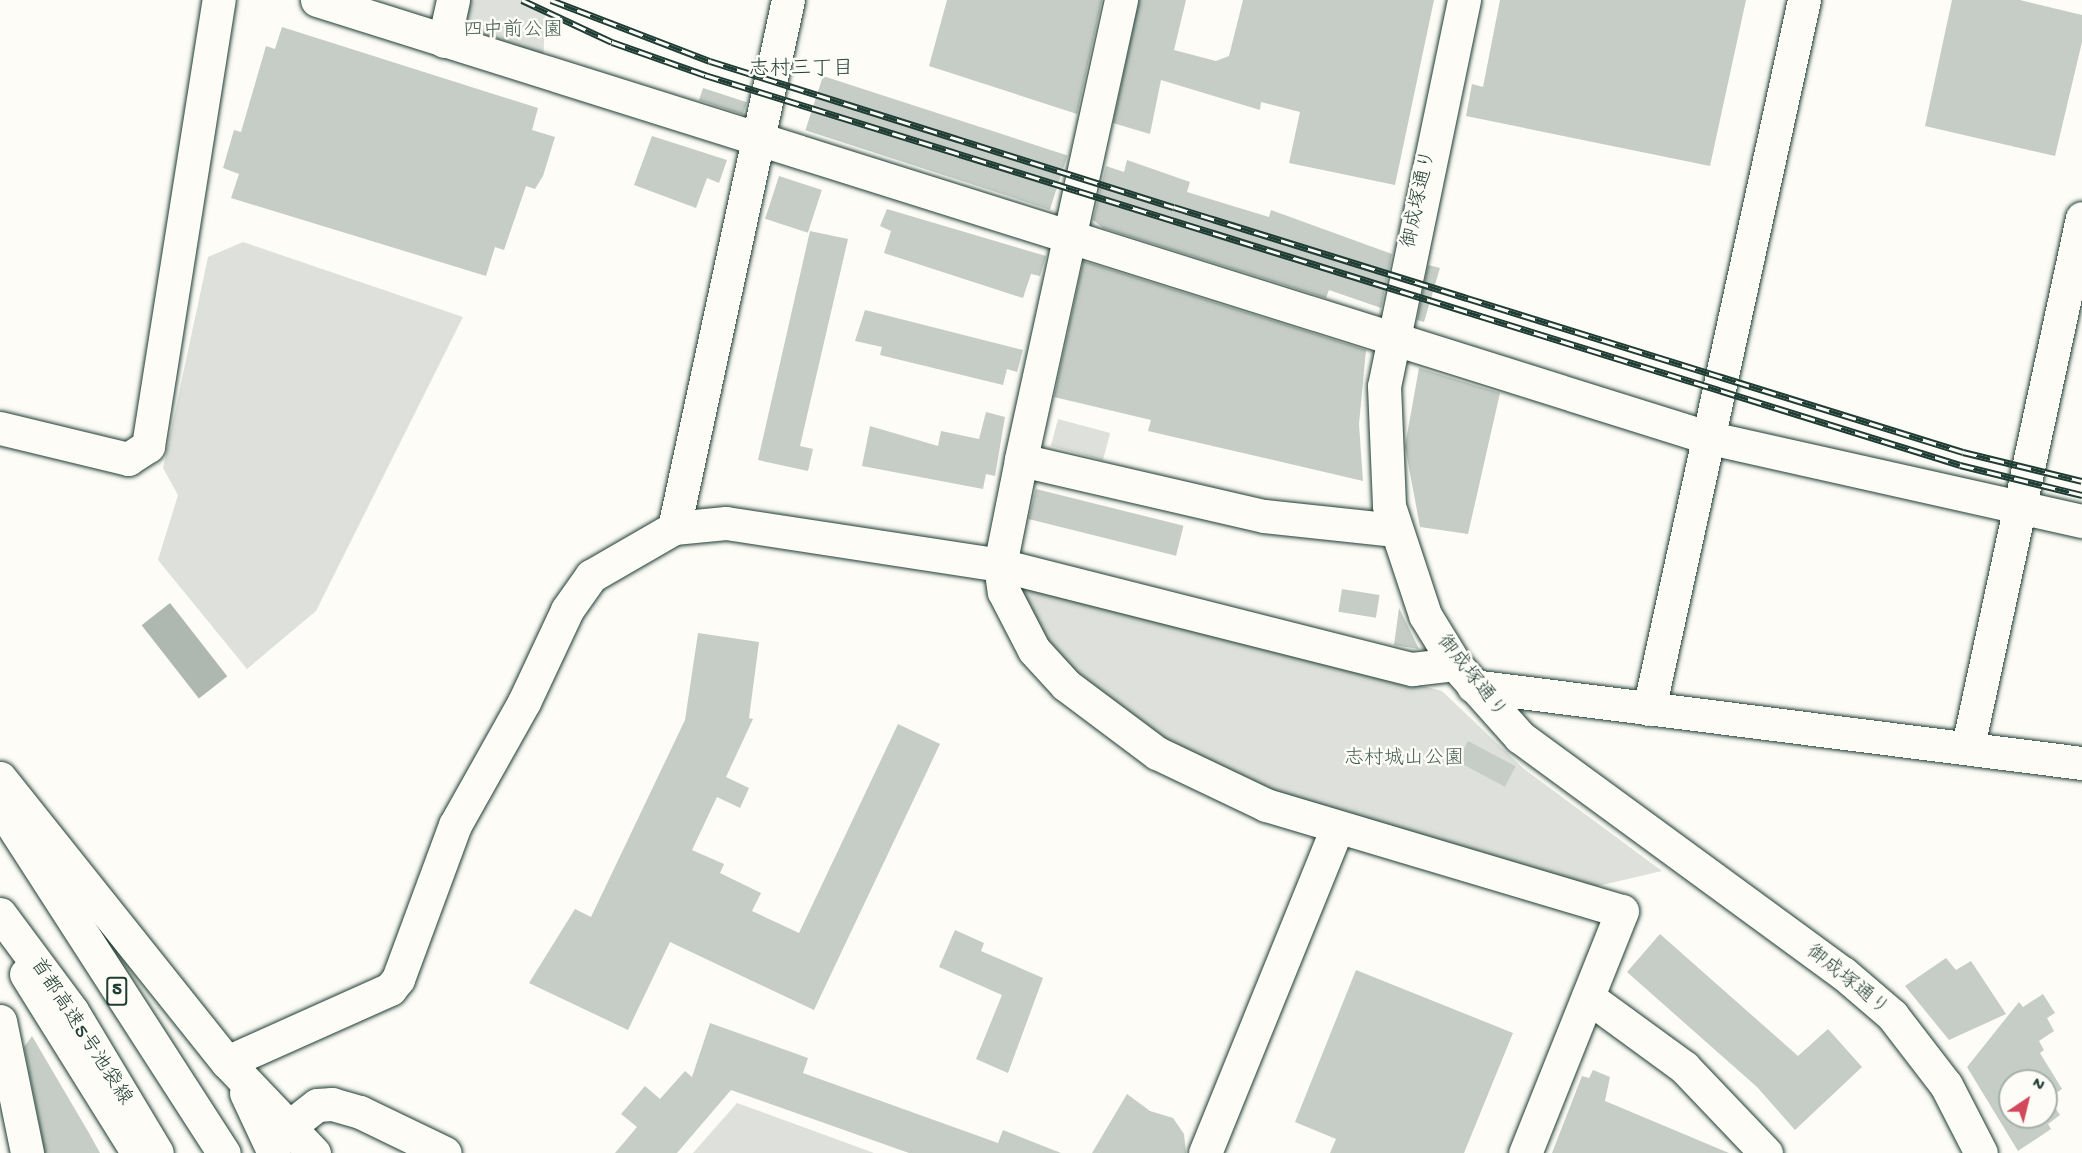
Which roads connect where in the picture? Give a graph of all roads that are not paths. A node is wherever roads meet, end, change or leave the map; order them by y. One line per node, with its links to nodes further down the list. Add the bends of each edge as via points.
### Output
1 (219, 0): 13 (main road, via 148,446 128,459)
2 (317, 0): 8 (main road)
3 (453, 0): 8 (main road)
4 (789, 0): 9 (main road)
5 (1121, 0): 11 (main road)
6 (1464, 0): 12 (main road, 御成塚通り)
7 (1804, 0): 14 (main road)
8 (444, 41): 9 (main road)
9 (759, 140): 11 (main road); 18 (main road)
10 (2082, 218): 16 (main road)
11 (1069, 239): 12 (main road); 15 (main road)
12 (1390, 337): 14 (main road); 19 (main road, 御成塚通り, via 1382,435)
13 (0, 428)
14 (1706, 437): 16 (main road); 22 (main road)
15 (1021, 460): 19 (main road, via 1264,516); 20 (main road)
16 (2019, 506): 17 (main road); 23 (main road)
17 (2082, 521)
18 (674, 528): 20 (main road, via 726,523); 36 (main road, via 591,576 567,610 524,702 456,825 398,979 390,988)
19 (1395, 530): 21 (main road, 御成塚通り, via 1425,615)
20 (1000, 565): 21 (main road, via 1412,669); 27 (main road, via 1004,592 1034,650 1112,722 1221,785)
21 (1464, 675): 22 (main road); 47 (main road, 御成塚通り, via 1543,755 1869,994 1930,1060)
22 (1649, 709): 23 (main road)
23 (1968, 746): 24 (main road)
24 (2082, 763)
25 (0, 778): 36 (main road)
26 (0, 806): 41 (main road, 5)
27 (1337, 828): 32 (main road, via 1622,911); 44 (main road)
28 (0, 897): 31 (main road)
29 (0, 914): 31 (main road, 首都高速5号池袋線)
30 (0, 936): 34 (main road)
31 (34, 960): 40 (main road, 首都高速5号池袋線, via 72,1011)
32 (1588, 997): 45 (main road); 46 (main road, via 1684,1067)
33 (0, 1000): 34 (main road)
34 (52, 1012): 39 (main road)
35 (0, 1021): 38 (main road)
36 (232, 1067): 37 (main road)
37 (282, 1140): 42 (main road); 43 (main road, via 317,1105 332,1104 360,1112)
38 (27, 1153)
39 (138, 1153)
40 (157, 1153)
41 (224, 1153)
42 (314, 1153)
43 (445, 1153)
44 (1205, 1153)
45 (1525, 1153)
46 (1766, 1153)
47 (1981, 1153)

